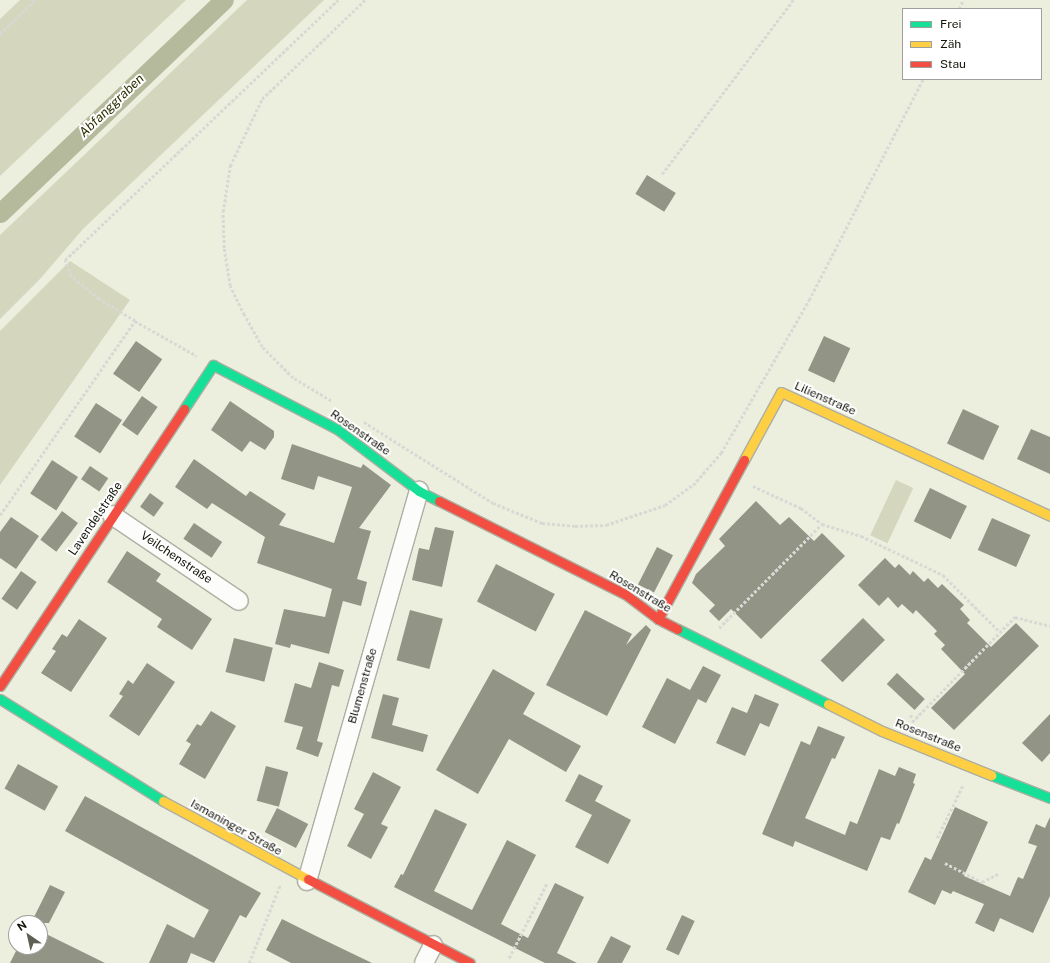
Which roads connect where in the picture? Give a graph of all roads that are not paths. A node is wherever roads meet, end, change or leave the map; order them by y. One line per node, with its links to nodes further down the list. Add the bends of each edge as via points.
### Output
1 (213, 365): 2 (street, Rosenstraße, via 337,429); 3 (street, Lavendelstraße)
2 (419, 491): 6 (street, Rosenstraße, via 625,594); 10 (street, Blumenstraße)
3 (112, 515): 5 (street, Veilchenstraße); 7 (street, Lavendelstraße)
4 (1050, 516): 6 (street, Lilienstraße, via 781,392)
5 (239, 601)
6 (658, 618): 9 (street, Rosenstraße, via 882,731)
7 (0, 686)
8 (0, 699): 10 (street, Ismaninger Straße, via 107,768)
9 (1050, 798)
10 (307, 881): 11 (street, Ismaninger Straße)
11 (433, 945): 12 (street); 13 (street, Ismaninger Straße)
12 (424, 963)
13 (470, 963)

